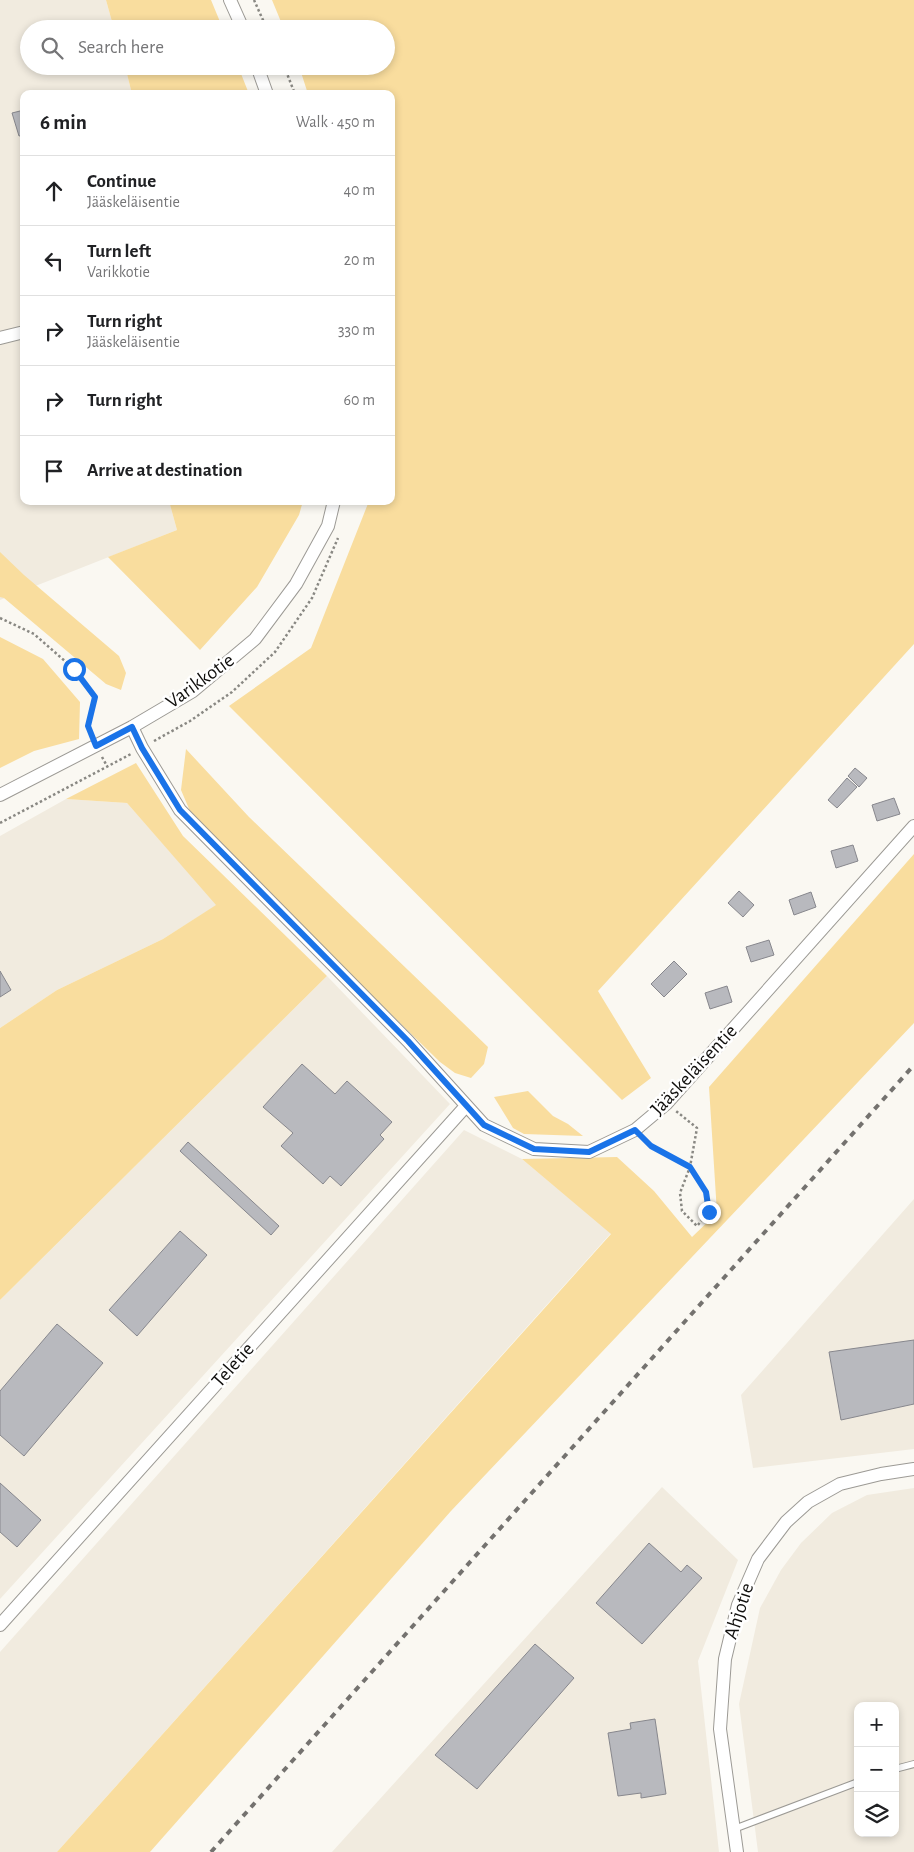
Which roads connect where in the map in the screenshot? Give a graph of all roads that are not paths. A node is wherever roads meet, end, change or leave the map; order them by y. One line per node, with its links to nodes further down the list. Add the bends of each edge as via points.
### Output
1 (230, 0): 2 (street)
2 (239, 20)
3 (260, 75): 4 (street)
4 (265, 90)
5 (20, 333): 6 (street)
6 (0, 338)
7 (333, 505): 8 (street, Varikkotie, via 328,526 296,584 256,639 193,691)
8 (132, 727): 9 (street, Varikkotie); 11 (street, Jääskeläisentie, via 180,810 408,1041)
9 (0, 795)
10 (914, 826): 11 (street, Jääskeläisentie, via 666,1104 635,1130 589,1152 534,1149 484,1125)
11 (466, 1106): 13 (street, Teletie)
12 (914, 1469): 17 (street, Ahjotie, via 840,1484 808,1502 786,1522 758,1559 738,1605 724,1659 720,1728)
13 (0, 1624)
14 (914, 1764): 15 (lane)
15 (899, 1768)
16 (854, 1784): 17 (lane)
17 (734, 1829): 18 (street, Ahjotie)
18 (737, 1852)

